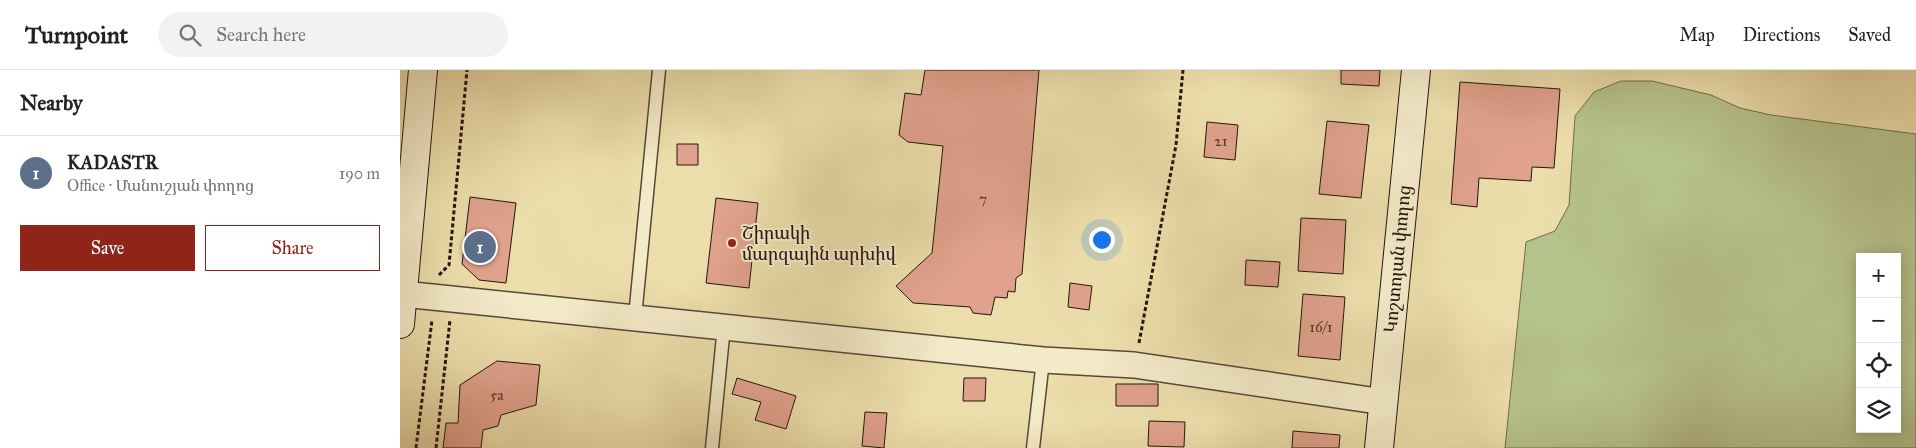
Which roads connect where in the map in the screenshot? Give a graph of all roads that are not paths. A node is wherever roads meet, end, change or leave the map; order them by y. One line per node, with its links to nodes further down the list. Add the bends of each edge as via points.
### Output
1 (423, 70): 4 (street)
2 (659, 70): 5 (lane)
3 (1416, 70): 9 (street, Կոշտոյան փողոց)
4 (403, 294): 5 (street); 6 (street)
5 (635, 317): 7 (street)
6 (400, 324)
7 (724, 326): 8 (street); 10 (lane)
8 (1043, 360): 9 (street, via 1134,365); 11 (lane)
9 (1384, 402): 12 (street, Կոշտոյան փողոց)
10 (712, 448)
11 (1033, 448)
12 (1379, 448)

